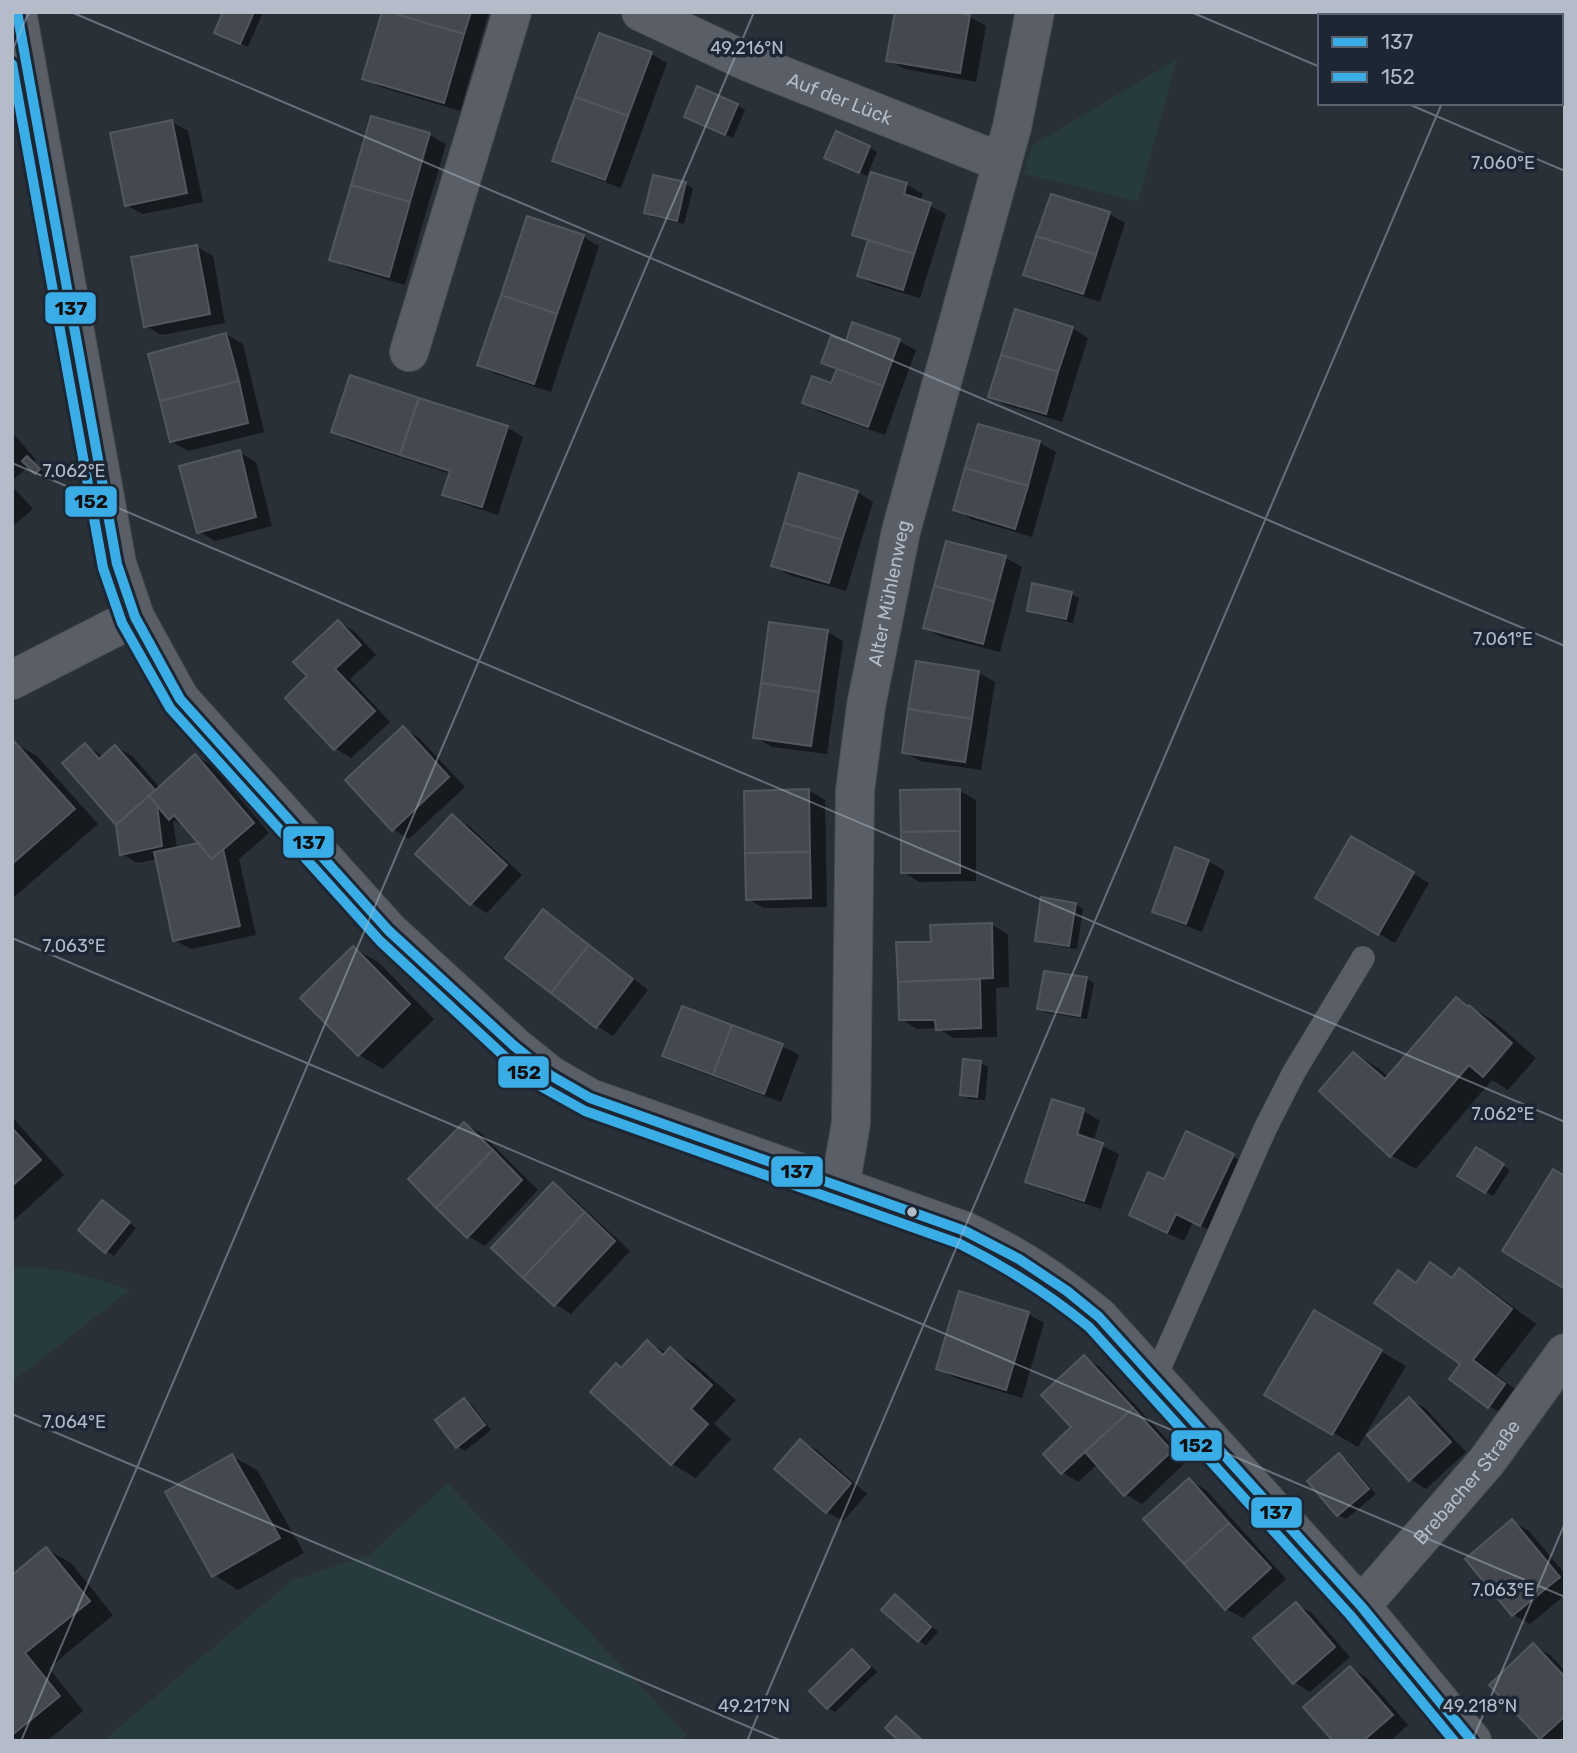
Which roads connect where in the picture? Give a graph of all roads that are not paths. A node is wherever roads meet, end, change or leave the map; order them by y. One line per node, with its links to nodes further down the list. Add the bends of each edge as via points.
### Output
1 (17, 12): 7 (street, via 117,564)
2 (512, 12): 6 (street)
3 (641, 12): 5 (street, Auf der Lück, via 748,62)
4 (1035, 12): 5 (street, Alter Mühlenweg)
5 (1001, 162): 10 (street, Alter Mühlenweg, via 901,531 866,706 855,791 851,1123)
6 (409, 352)
7 (135, 617): 8 (street); 10 (street, via 180,699 380,920 550,1075 590,1098)
8 (12, 680)
9 (1363, 958): 12 (lane, via 1265,1129)
10 (840, 1187): 12 (street, via 965,1231 1009,1252 1099,1317)
11 (1565, 1353): 13 (street, Brebacher Straße, via 1487,1461)
12 (1155, 1378): 13 (street)
13 (1362, 1606): 14 (street)
14 (1472, 1741)

